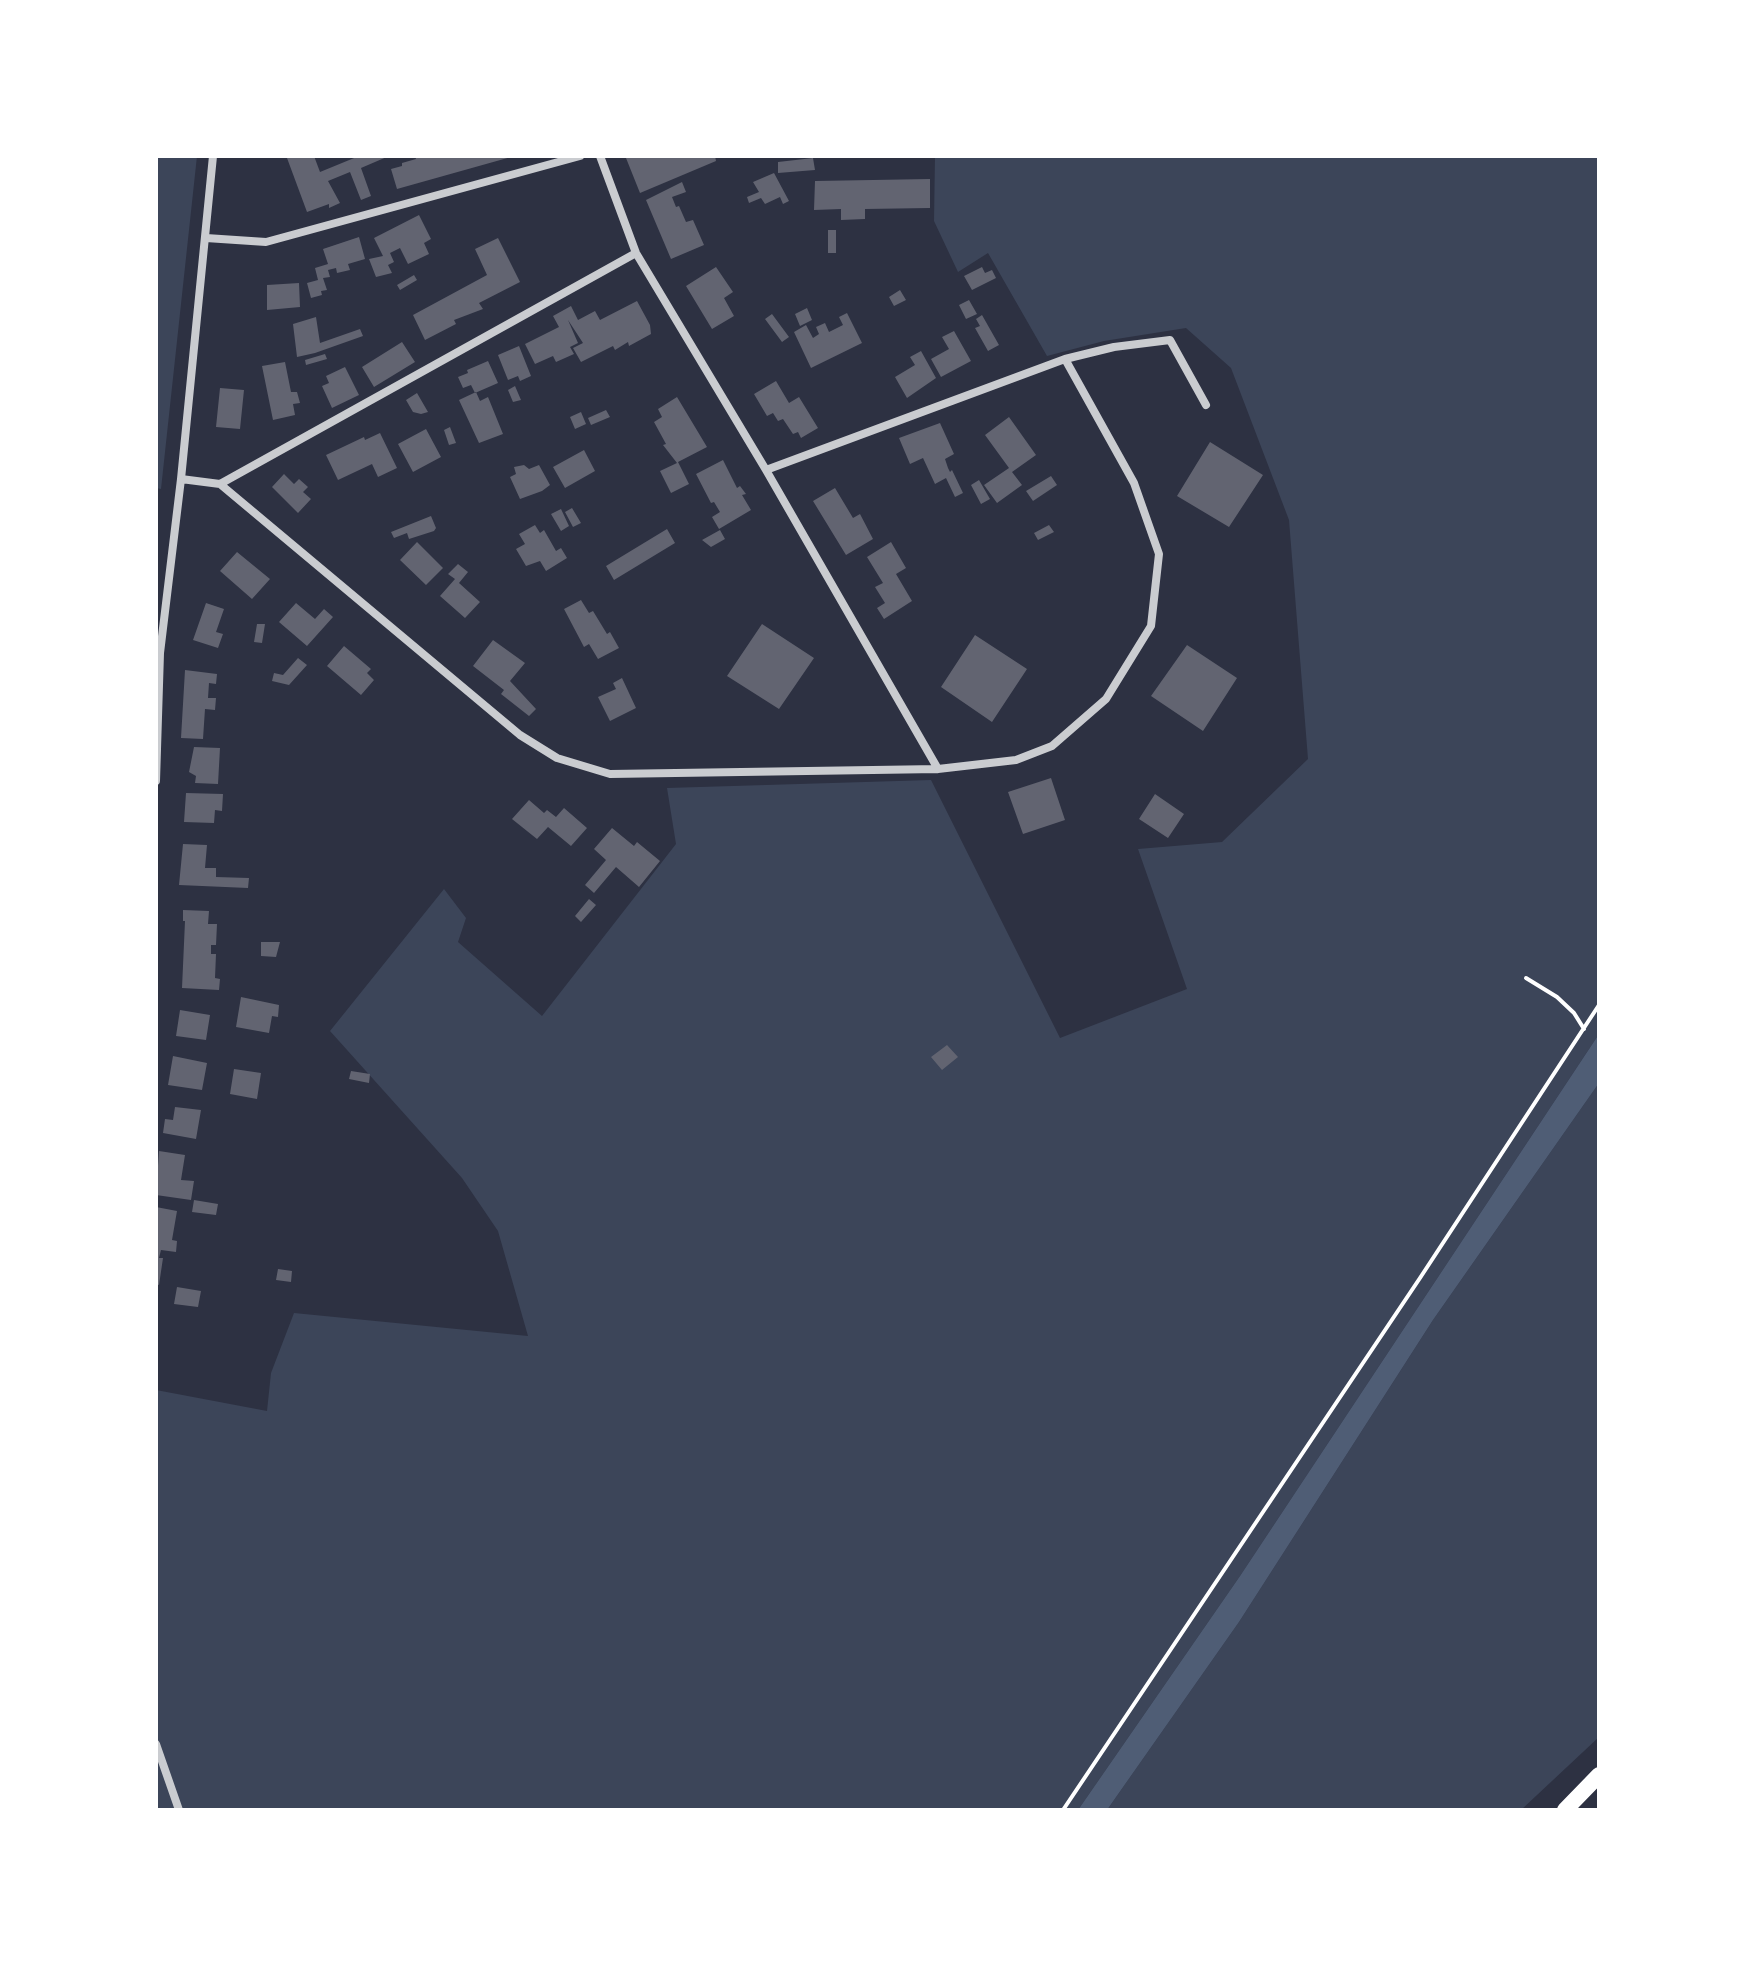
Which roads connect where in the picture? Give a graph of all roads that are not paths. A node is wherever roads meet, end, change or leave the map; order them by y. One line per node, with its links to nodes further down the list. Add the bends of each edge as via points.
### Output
1 (213, 156): 4 (street)
2 (580, 156): 4 (street, via 266,242)
3 (600, 156): 5 (street)
4 (206, 238): 9 (street)
5 (636, 253): 8 (street); 10 (street)
6 (1065, 359): 7 (street, via 1170,340); 8 (street); 11 (street, via 1134,483 1159,554 1151,626 1106,699 1052,746 1016,760)
7 (1206, 405)
8 (766, 470): 11 (street)
9 (181, 479): 10 (street); 12 (street, via 160,653)
10 (220, 484): 11 (street, via 520,735 557,758 610,774)
11 (938, 769)
12 (156, 781)
13 (156, 1744): 15 (street)
14 (1599, 1775): 16 (highway)
15 (179, 1810)
16 (1565, 1810)

